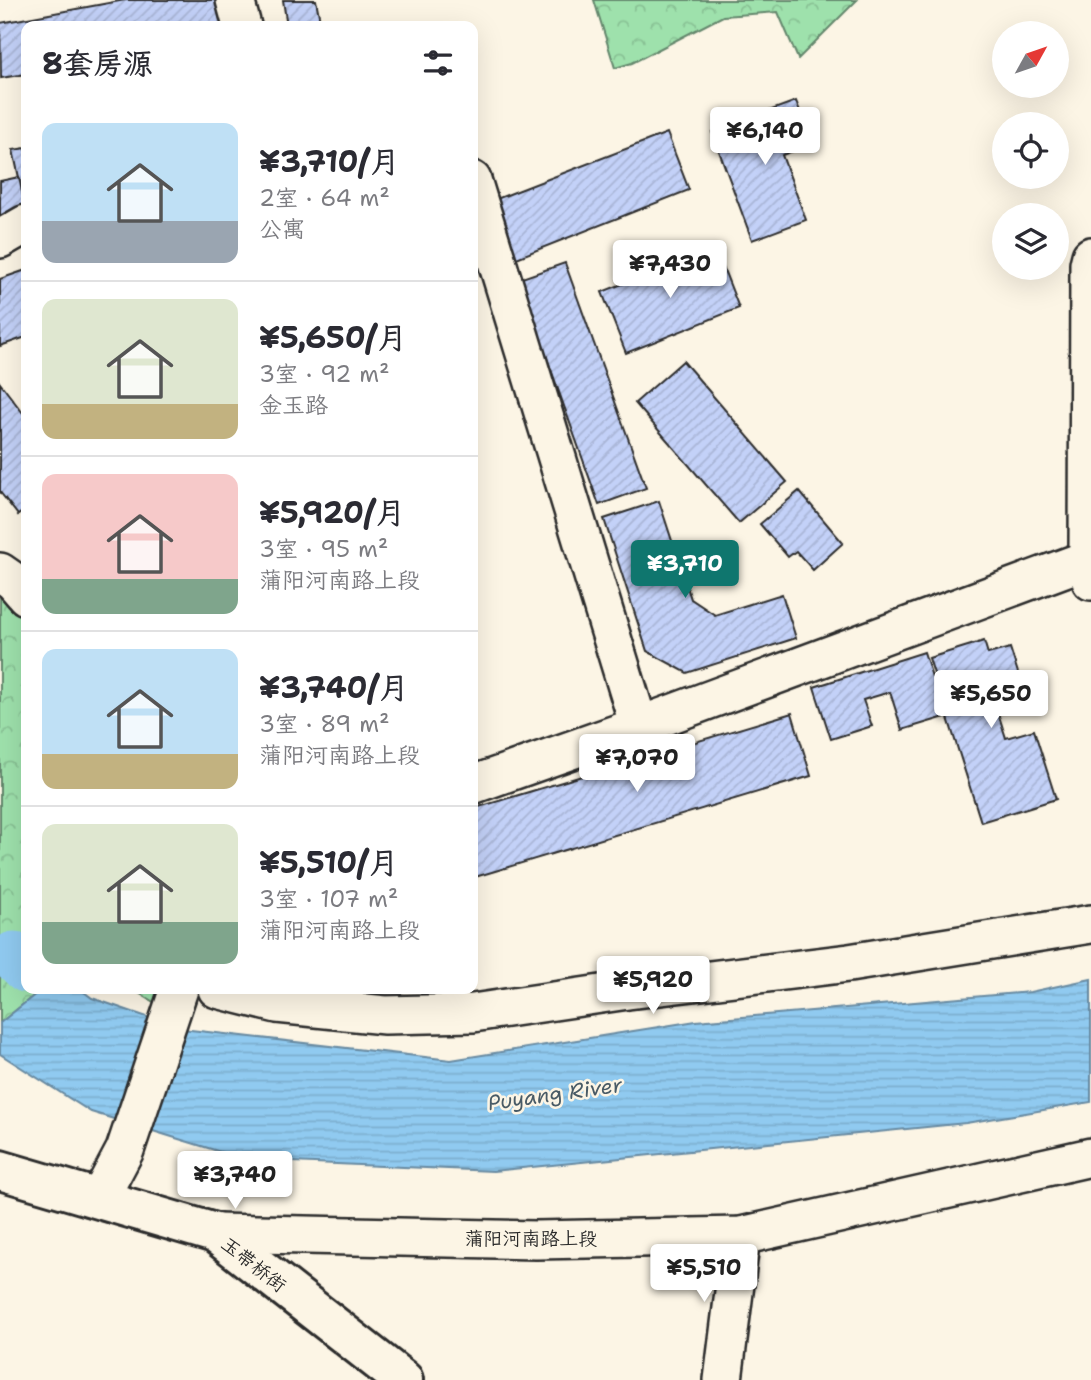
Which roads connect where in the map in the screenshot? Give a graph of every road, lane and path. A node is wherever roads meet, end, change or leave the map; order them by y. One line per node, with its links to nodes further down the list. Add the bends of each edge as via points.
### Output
1 (236, 0): 2 (street)
2 (241, 21)
3 (478, 200): 10 (street)
4 (21, 227): 5 (street)
5 (0, 239)
6 (1091, 256): 7 (street)
7 (1090, 567): 10 (street)
8 (0, 572): 9 (street)
9 (21, 590)
10 (639, 726): 11 (street)
11 (478, 783)
12 (1091, 924): 14 (street, via 849,963 473,1013 385,1015 277,1004)
13 (177, 994): 17 (street, via 125,1150)
14 (237, 994)
15 (1091, 1157): 19 (street, 蒲阳河南路上段)
16 (0, 1170): 17 (main road, 玉带桥街)
17 (99, 1199): 18 (main road, 玉带桥街)
18 (215, 1233): 19 (street, 蒲阳河南路上段, via 536,1240); 20 (main road, 玉带桥街)
19 (741, 1236): 21 (street)
20 (403, 1380)
21 (723, 1380)

